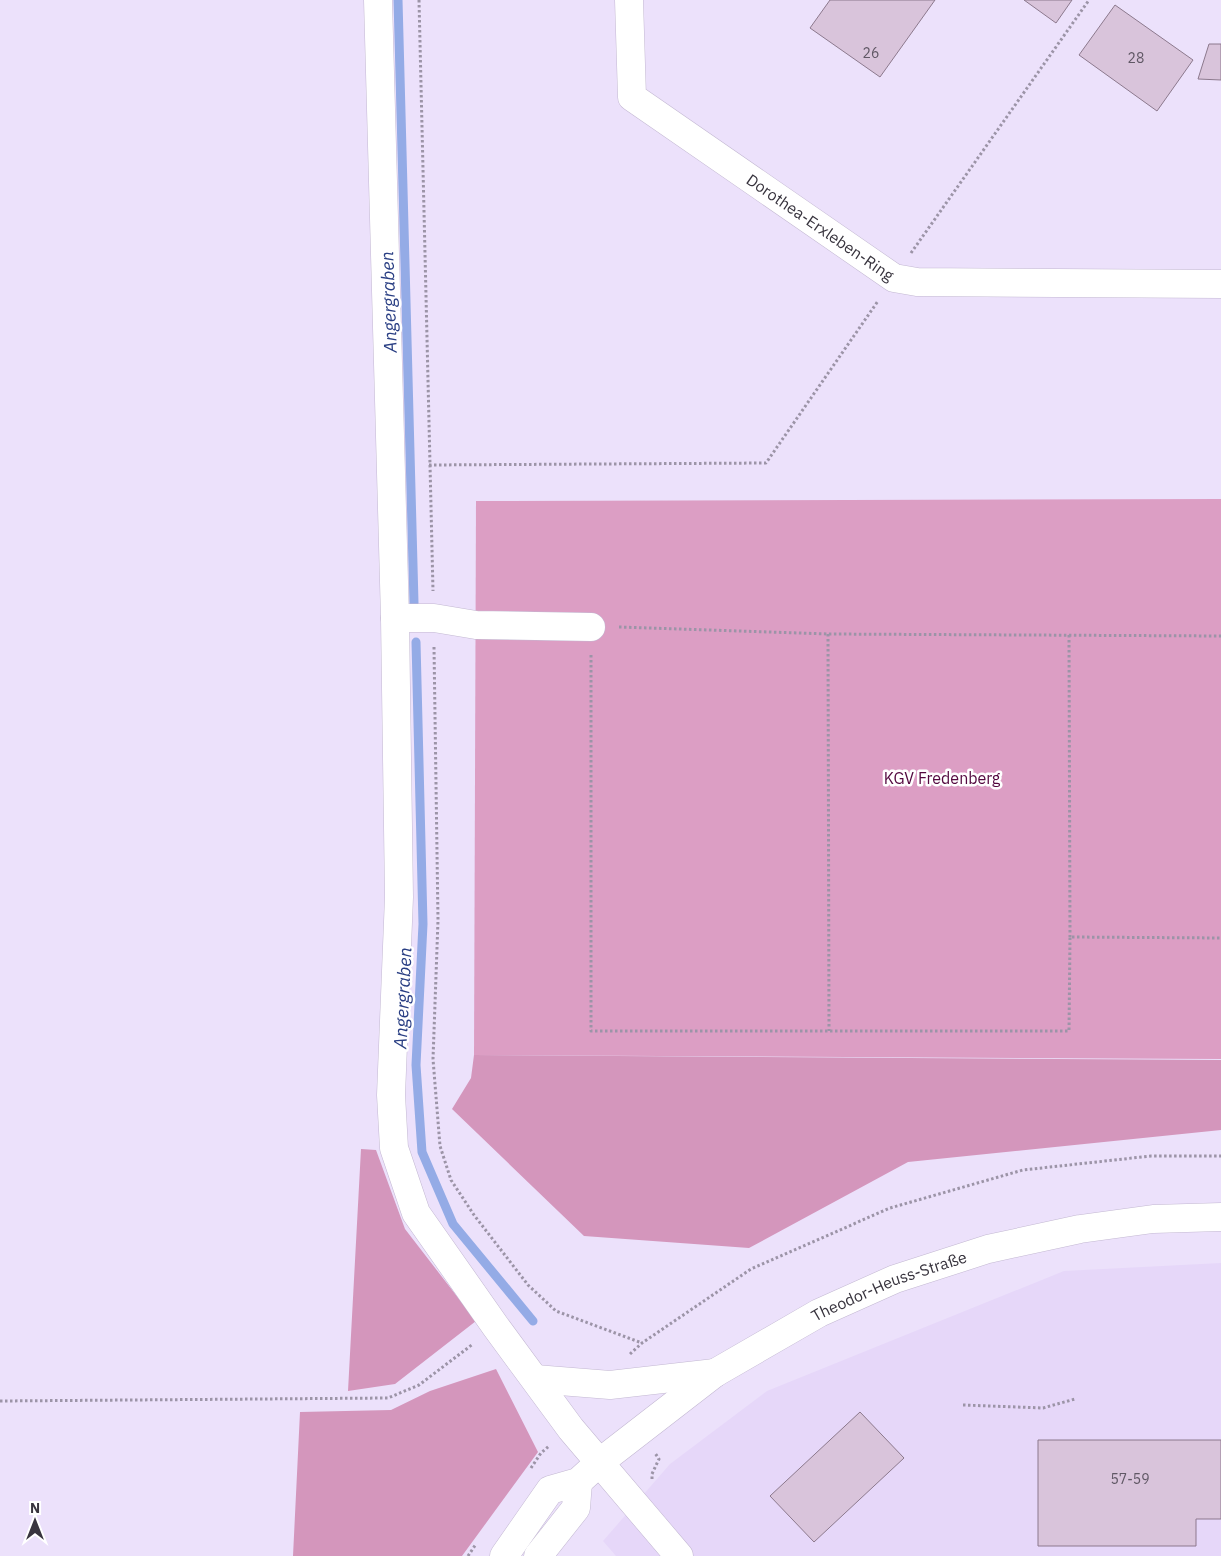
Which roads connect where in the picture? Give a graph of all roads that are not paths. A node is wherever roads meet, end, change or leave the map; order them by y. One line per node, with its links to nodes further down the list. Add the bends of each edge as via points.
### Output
1 (378, 0): 4 (street)
2 (629, 0): 3 (street, Dorothea-Erxleben-Ring, via 632,97 894,278 917,282)
3 (1221, 284)
4 (395, 618): 5 (street, via 434,618 476,625); 8 (street, via 400,897 392,1095 394,1148 416,1213)
5 (591, 626)
6 (1221, 1218): 7 (street, Theodor-Heuss-Straße, via 1153,1219 988,1249 895,1279 820,1314)
7 (715, 1373): 8 (street, via 610,1385); 9 (street, Theodor-Heuss-Straße)
8 (535, 1379): 9 (street)
9 (600, 1462): 10 (street, Theodor-Heuss-Straße); 13 (street)
10 (578, 1482): 11 (street, Theodor-Heuss-Straße, via 550,1490); 12 (street, via 576,1508)
11 (504, 1556)
12 (538, 1556)
13 (679, 1556)

